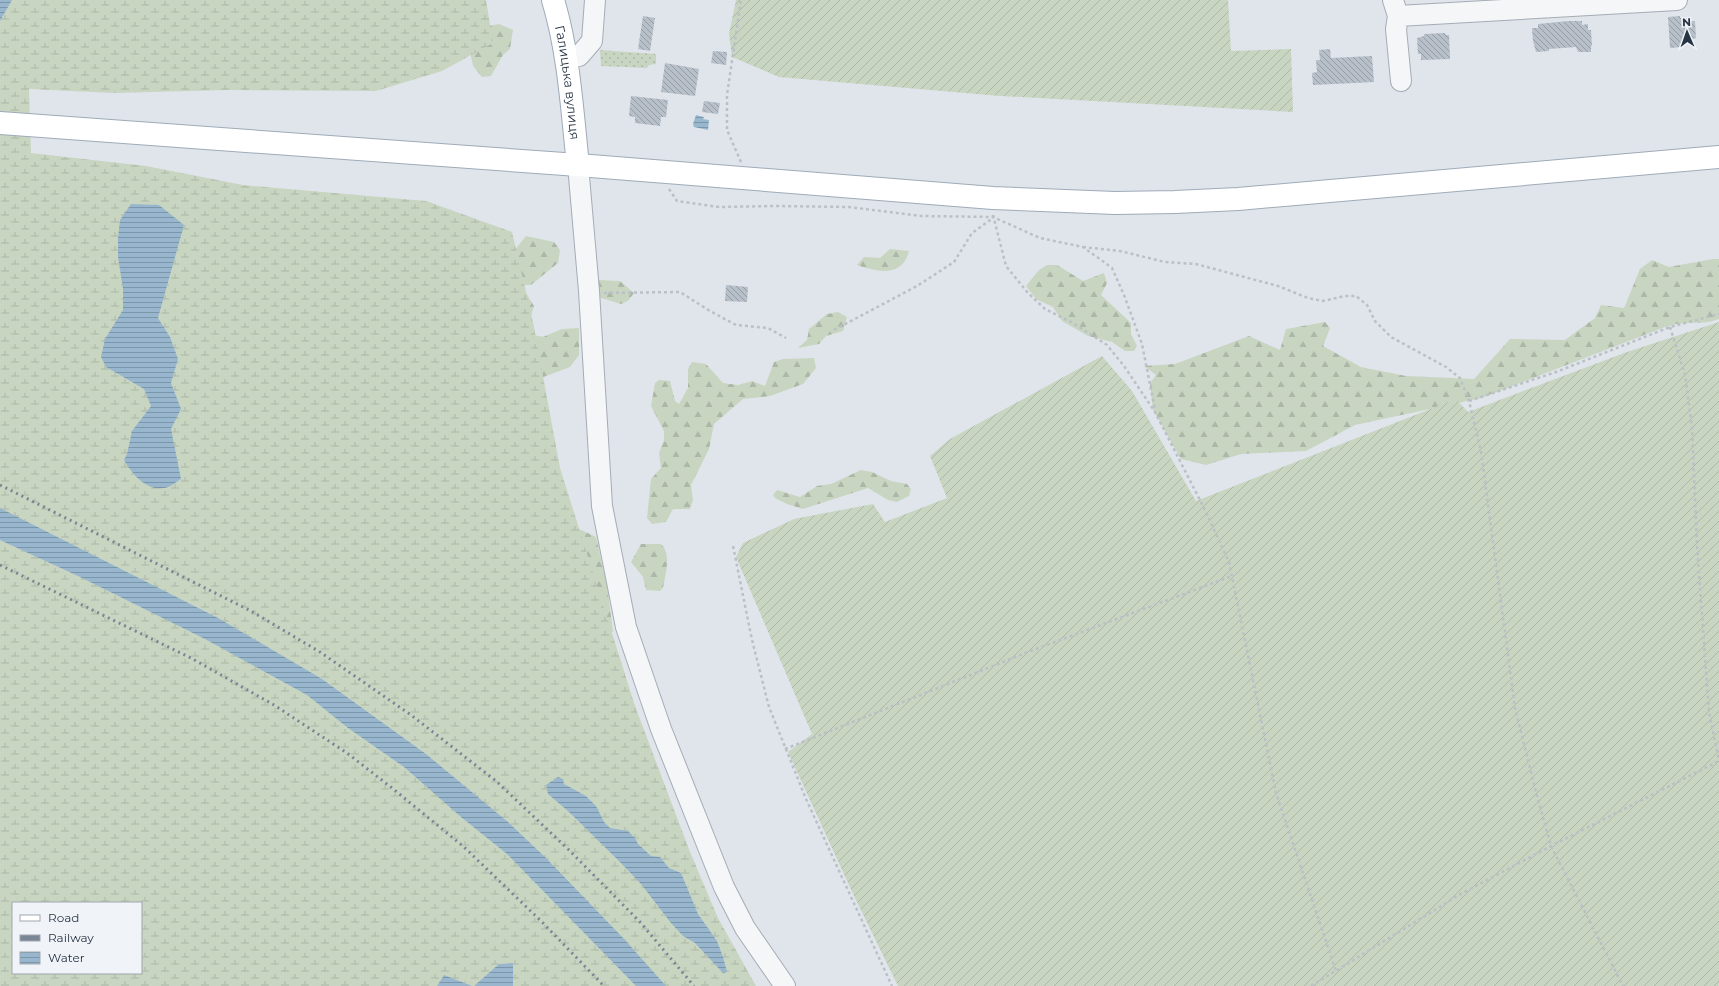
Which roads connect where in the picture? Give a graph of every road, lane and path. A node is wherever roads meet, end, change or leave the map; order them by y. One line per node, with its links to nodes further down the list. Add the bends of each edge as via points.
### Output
1 (552, 0): 6 (main road, Галицька вулиця, via 560,22)
2 (595, 0): 6 (street, via 592,41 579,56)
3 (741, 0): 12 (path, via 728,95 727,130 741,160)
4 (1677, 0): 5 (street)
5 (1396, 8): 7 (street)
6 (566, 58): 10 (main road, Галицька вулиця)
7 (1401, 81)
8 (0, 123): 10 (main road)
9 (1719, 157): 13 (main road, via 1238,199)
10 (578, 165): 11 (main road); 15 (street)
11 (656, 172): 12 (main road); 13 (path, via 678,201 719,208 849,207 921,216)
12 (739, 178): 13 (main road)
13 (993, 208): 14 (path, via 1040,238); 18 (path, via 972,233 954,262 916,286); 21 (path, via 1006,266 1045,309 1107,345)
14 (1083, 247): 20 (path, via 1120,251 1165,262 1196,264 1323,301 1356,296 1367,305 1375,321 1391,337 1446,366 1460,378); 21 (path, via 1112,268 1124,295 1142,344)
15 (589, 291): 19 (path, via 611,294 680,292 736,325 768,328); 28 (street, via 602,506 626,627 661,729 724,887 745,928)
16 (1719, 314): 17 (path)
17 (1670, 327): 20 (path, via 1556,372); 25 (path, via 1685,375 1692,427 1708,712)
18 (834, 330)
19 (786, 338)
20 (1470, 401): 26 (path, via 1481,451 1515,708)
21 (1155, 412): 23 (path, via 1204,508 1229,562)
22 (733, 546): 24 (path, via 769,707)
23 (1232, 576): 24 (path, via 1028,652); 27 (path, via 1276,793)
24 (785, 749): 29 (path)
25 (1719, 760): 26 (path)
26 (1551, 846): 27 (path, via 1459,895); 31 (path)
27 (1336, 970): 30 (path)
28 (785, 986)
29 (892, 986)
30 (1311, 986)
31 (1623, 986)

